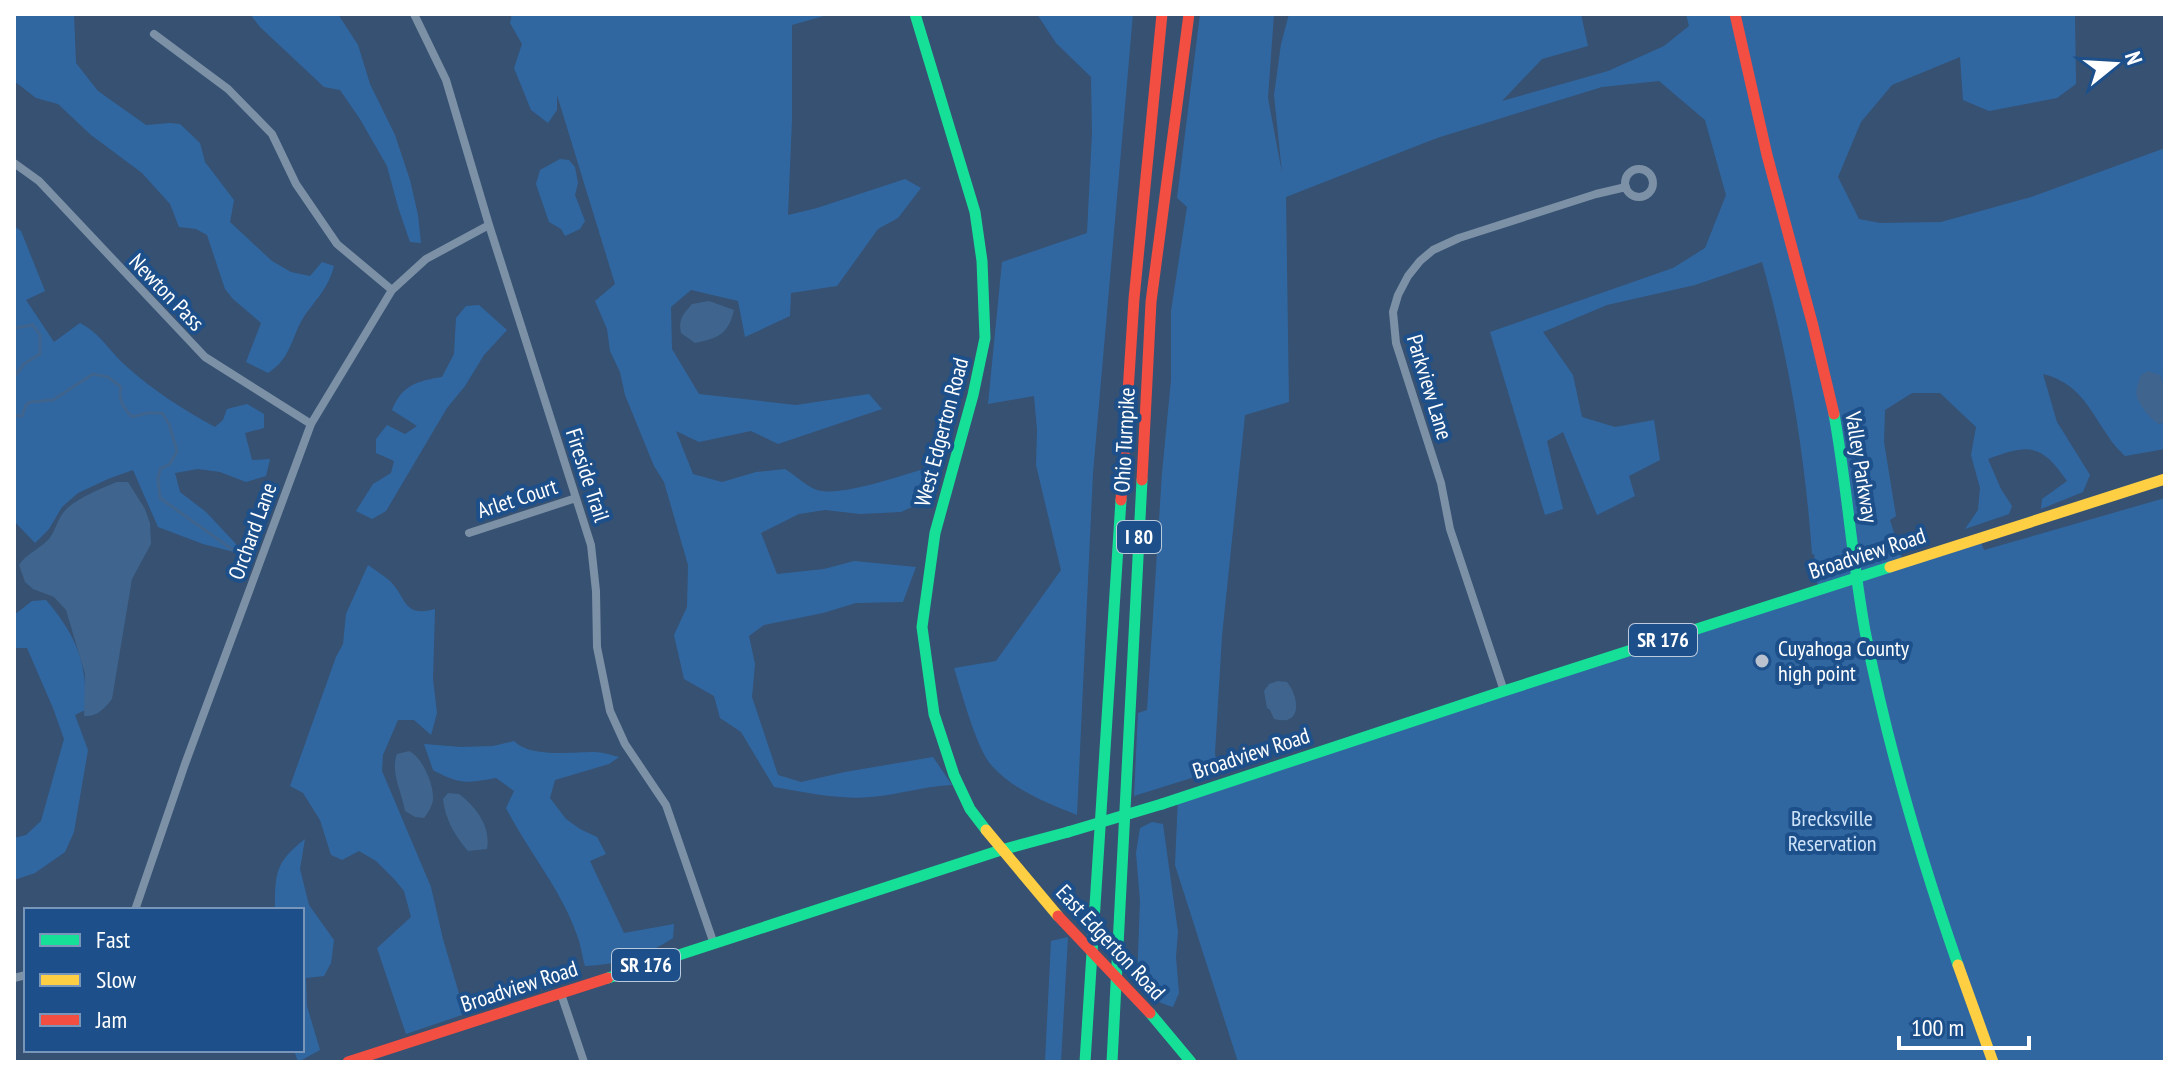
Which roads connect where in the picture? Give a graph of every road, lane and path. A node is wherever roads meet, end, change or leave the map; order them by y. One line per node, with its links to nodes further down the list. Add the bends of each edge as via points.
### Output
1 (414, 14): 9 (street, Fireside Trail, via 446,80)
2 (915, 14): 17 (main road, West Edgerton Road, via 975,212 985,338 935,533 922,627 934,714 954,775 970,809)
3 (1162, 14): 23 (main road, Ohio Turnpike / I 80, via 1134,299)
4 (1189, 14): 24 (main road, Ohio Turnpike / I 80, via 1151,302)
5 (1735, 14): 15 (main road, Valley Parkway, via 1824,366)
6 (154, 34): 10 (street, via 228,89 272,134 296,184 337,244)
7 (14, 163): 11 (street, Newton Pass, via 39,181 205,357)
8 (1626, 187): 16 (street, Parkview Lane, via 1433,250 1408,276 1393,312 1396,343 1441,483 1450,529)
9 (489, 225): 10 (street, Orchard Lane, via 426,259); 13 (street, Fireside Trail)
10 (392, 290): 11 (street, Orchard Lane)
11 (311, 424): 18 (street, Orchard Lane)
12 (2165, 479): 15 (main road, Broadview Road / SR 176)
13 (576, 498): 14 (street, Arlet Court); 19 (street, Fireside Trail, via 591,545 597,647 610,711 625,744 666,805)
14 (469, 533)
15 (1858, 577): 16 (main road, Broadview Road / SR 176); 26 (main road, Valley Parkway, via 1904,791)
16 (1504, 691): 17 (main road, Broadview Road / SR 176, bridge, via 1162,804)
17 (1001, 850): 19 (main road, Broadview Road / SR 176); 25 (main road, East Edgerton Road, bridge)
18 (136, 908)
19 (714, 944): 20 (main road, Broadview Road / SR 176)
20 (561, 994): 21 (main road, Broadview Road / SR 176); 22 (street)
21 (348, 1062)
22 (584, 1062)
23 (1085, 1062)
24 (1112, 1062)
25 (1191, 1062)
26 (1993, 1062)

